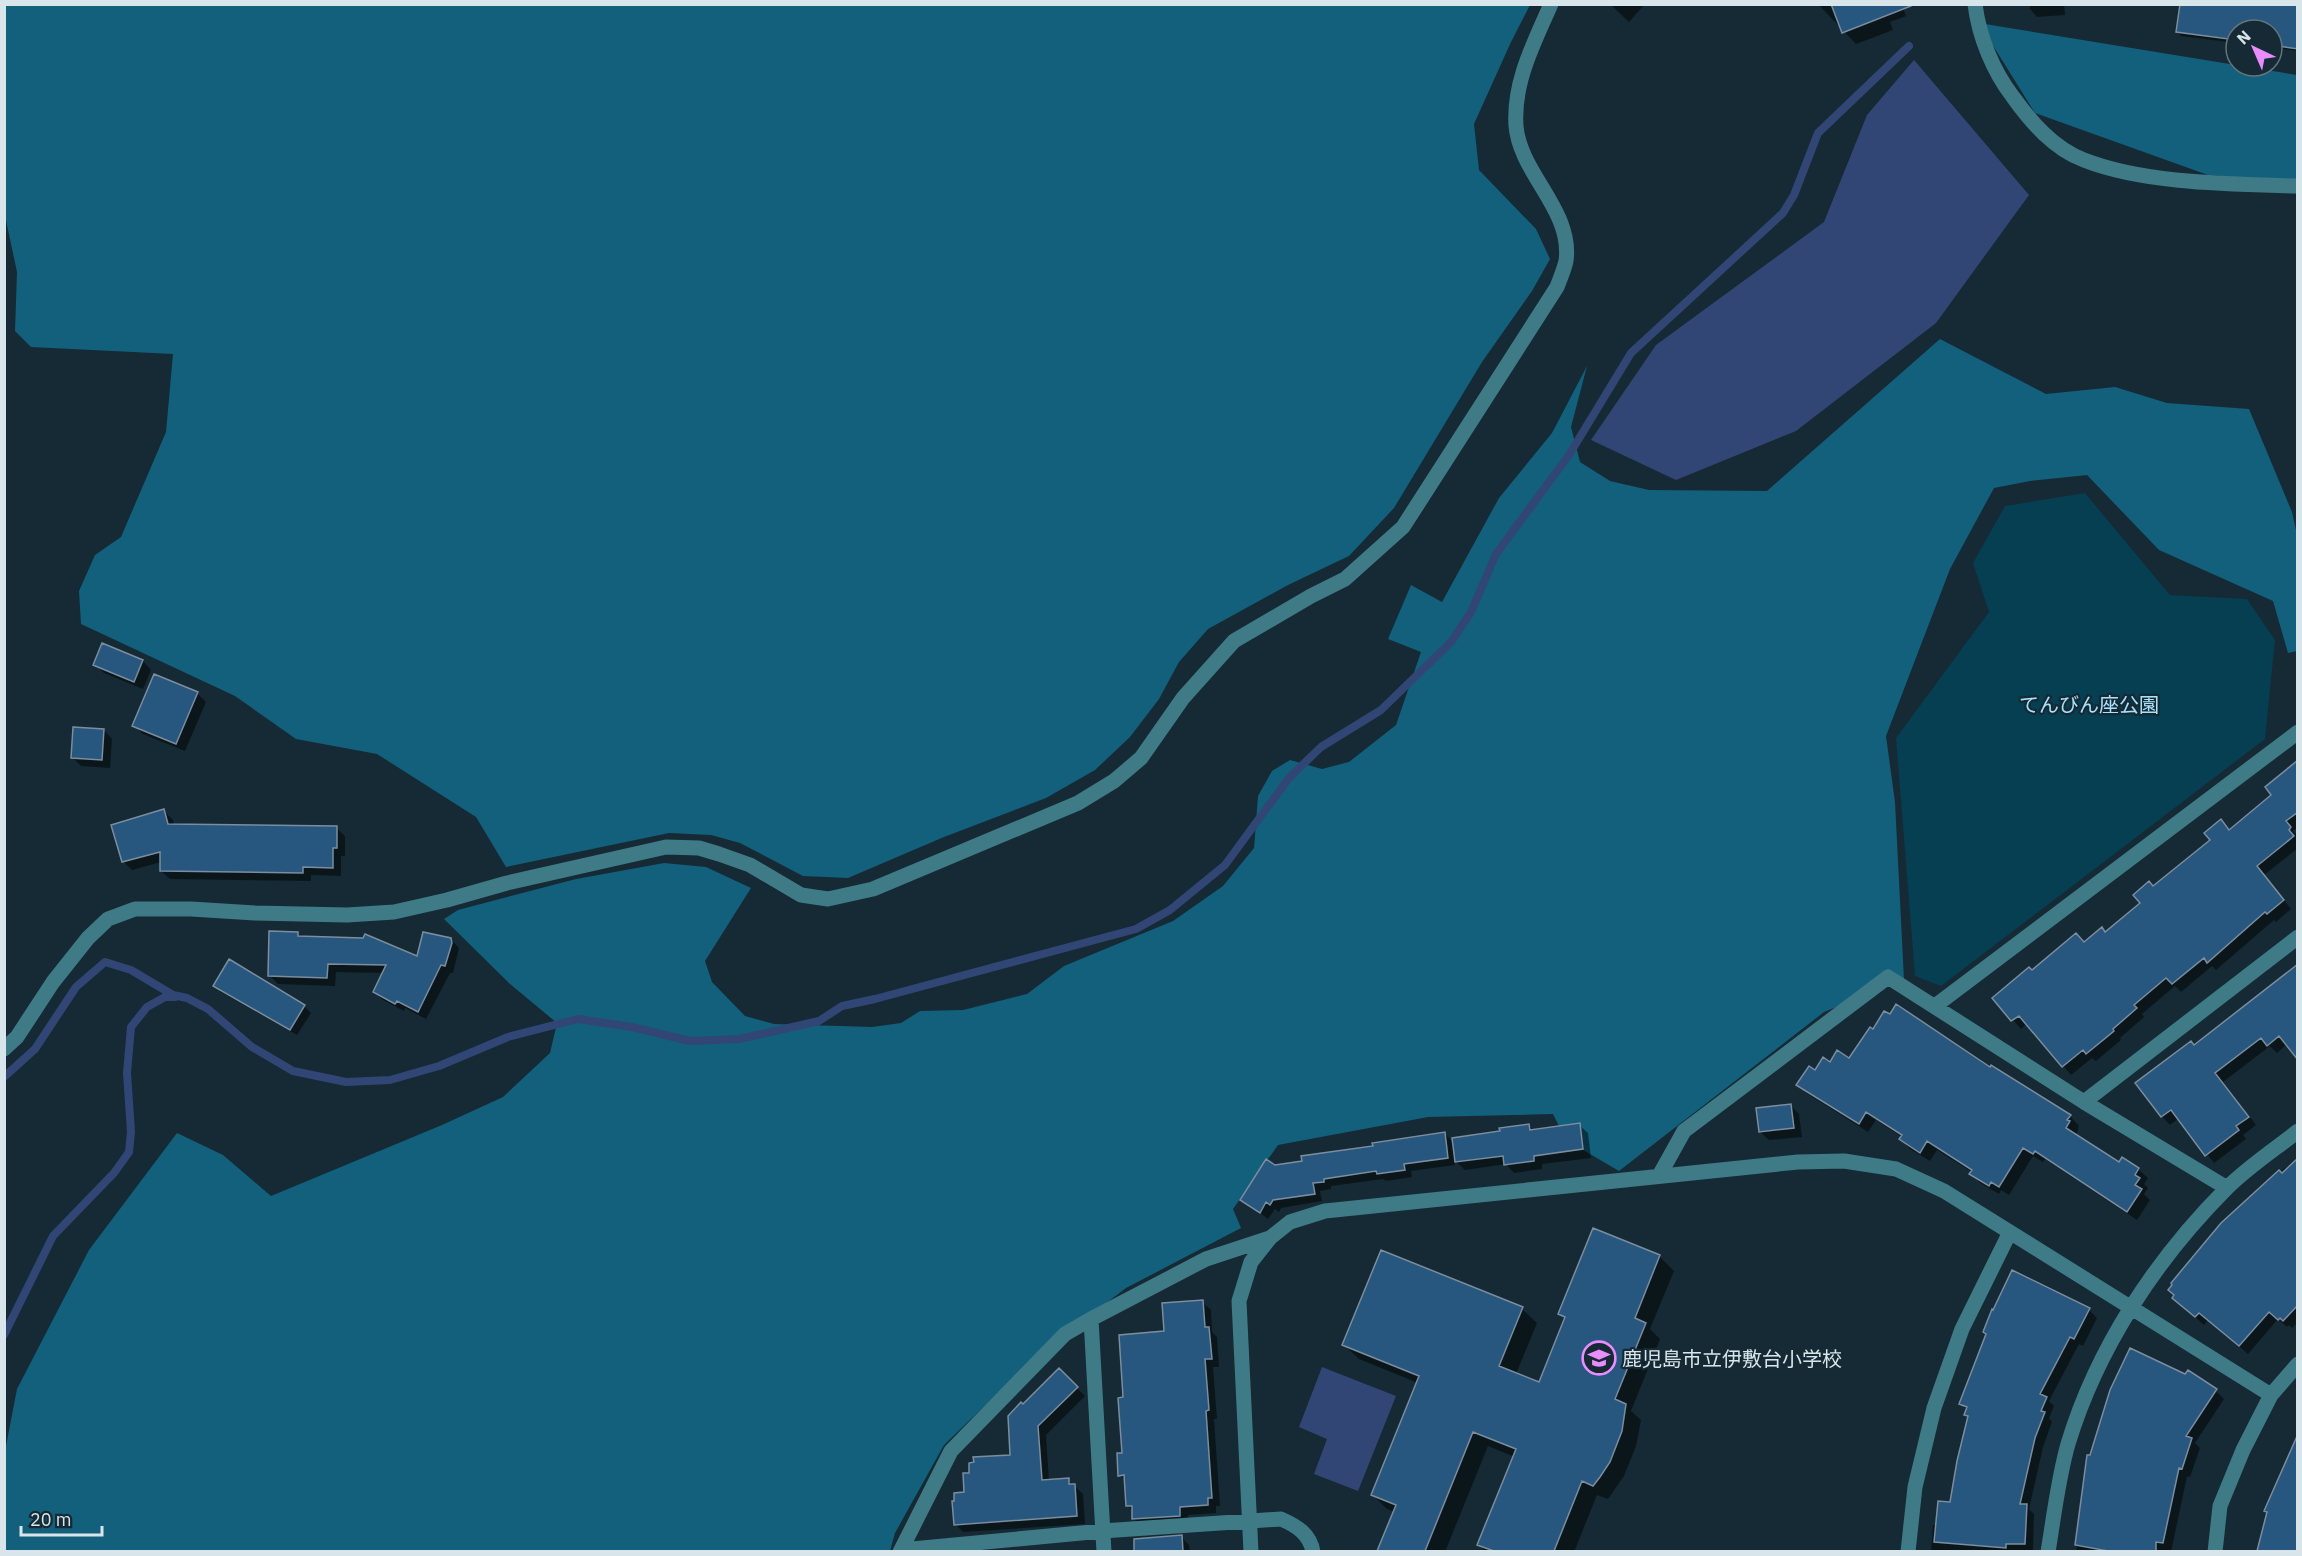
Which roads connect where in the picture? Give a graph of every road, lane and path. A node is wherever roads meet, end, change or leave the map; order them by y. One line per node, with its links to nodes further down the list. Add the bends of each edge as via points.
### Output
1 (1551, 4): 7 (street, via 1525,62 1516,127 1524,155 1564,232 1566,261 1557,287 1403,527 1345,579 1234,641 1183,698 1141,758 1114,781 1078,804 873,890 828,899 801,896 750,865 719,854 699,848 666,847 394,912 255,914 135,909 108,919 88,938 17,1037)
2 (1975, 4): 3 (street, via 1991,60 2006,88 2027,117 2054,143 2083,160 2132,173 2209,183)
3 (2298, 186)
4 (2298, 732): 6 (street)
5 (2298, 937): 8 (street)
6 (1935, 1006): 8 (street); 10 (street, via 1888,977 1684,1131)
7 (4, 1049)
8 (2084, 1102): 11 (street)
9 (2298, 1131): 11 (street)
10 (1659, 1176): 12 (street, via 1798,1162 1844,1161 1896,1169 1944,1191); 13 (street, via 1325,1211 1290,1222)
11 (2228, 1188): 14 (street, via 2183,1238)
12 (2010, 1232): 14 (street); 24 (street, via 1962,1329 1934,1408 1916,1487)
13 (1270, 1238): 15 (street, via 1206,1259); 18 (street, via 1251,1262 1239,1301)
14 (2130, 1308): 17 (street); 25 (street, via 2082,1402 2067,1447)
15 (1091, 1318): 19 (street); 20 (street, via 1065,1334 951,1451)
16 (2298, 1364): 17 (street)
17 (2271, 1395): 26 (street, via 2220,1506)
18 (1248, 1522): 19 (street); 22 (street); 23 (street, via 1281,1519 1300,1527)
19 (1102, 1531): 20 (street); 21 (street)
20 (900, 1551)
21 (1104, 1551)
22 (1251, 1551)
23 (1313, 1551)
24 (1908, 1551)
25 (2048, 1551)
26 (2215, 1551)

